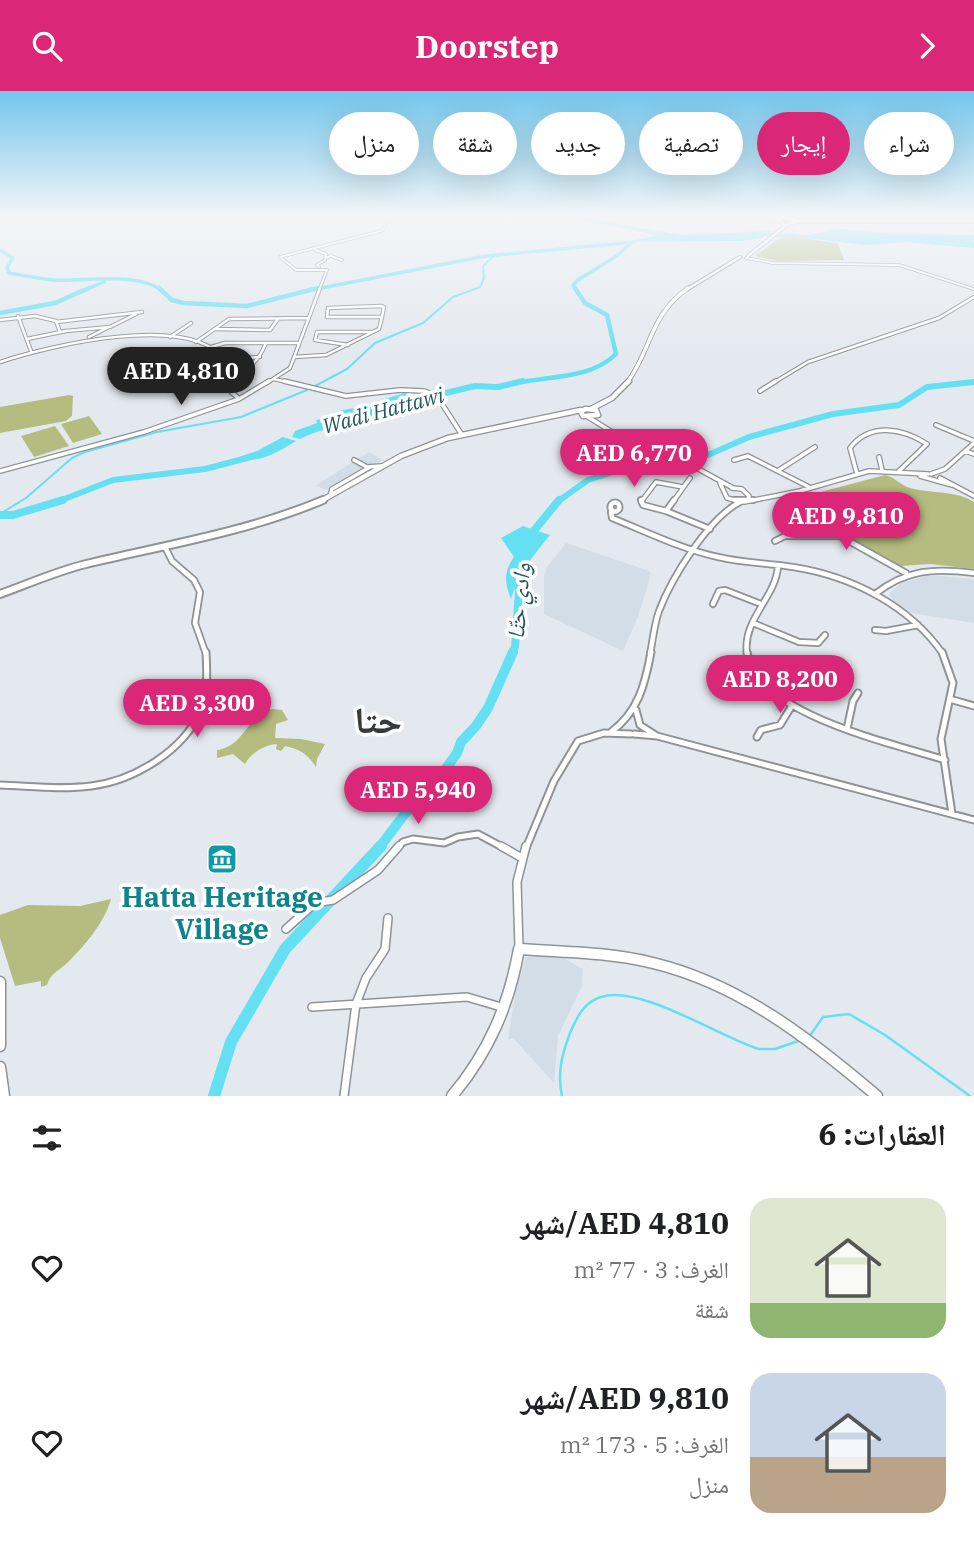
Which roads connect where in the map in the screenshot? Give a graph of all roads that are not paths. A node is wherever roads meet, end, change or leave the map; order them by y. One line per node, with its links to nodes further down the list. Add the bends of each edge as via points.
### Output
1 (288, 264): 6 (street, via 296,270)
2 (318, 264): 6 (street)
3 (731, 264): 39 (main road, via 683,292 664,309 631,380)
4 (732, 264): 40 (main road, via 668,307 634,380)
5 (830, 264): 7 (street, via 899,265)
6 (323, 268): 14 (street, via 327,270)
7 (974, 289)
8 (974, 297): 37 (street, via 939,318 808,362)
9 (142, 312): 10 (street)
10 (136, 314): 16 (street); 18 (street)
11 (18, 316): 15 (street); 16 (street); 24 (street)
12 (382, 317): 12 (street, via 381,306 333,307 326,316); 21 (street)
13 (278, 319): 14 (street); 19 (street, via 229,319); 19 (street, via 271,330)
14 (308, 319): 27 (street)
15 (0, 320)
16 (56, 322): 20 (street)
17 (191, 323): 23 (street)
18 (110, 327): 20 (street); 22 (street)
19 (214, 329): 25 (street)
20 (60, 332): 24 (street)
21 (374, 332): 28 (street); 28 (street, via 317,332 316,341)
22 (93, 337): 23 (street); 30 (street)
23 (170, 338): 25 (street)
24 (27, 339): 30 (street)
25 (196, 342): 29 (street)
26 (266, 343): 27 (street); 29 (street); 31 (street)
27 (299, 343): 32 (street)
28 (348, 345): 32 (street, via 322,356)
29 (210, 347): 33 (street)
30 (31, 351): 34 (street)
31 (260, 357): 33 (street); 35 (street, via 248,370)
32 (294, 357): 36 (street, via 290,368)
33 (226, 359): 35 (street)
34 (0, 362)
35 (228, 374): 38 (street, via 225,386)
36 (273, 379): 38 (street); 44 (street, via 346,396 424,391 437,396)
37 (760, 391)
38 (239, 399): 55 (street, via 133,435)
39 (591, 409): 40 (main road); 41 (main road)
40 (597, 414): 41 (main road); 42 (street)
41 (584, 415): 42 (street); 44 (main road)
42 (598, 423): 62 (street, via 617,435 668,452)
43 (936, 425): 45 (street)
44 (462, 433): 52 (main road)
45 (974, 442): 47 (street)
46 (815, 447): 56 (street)
47 (965, 451): 48 (street); 60 (street)
48 (974, 454)
49 (878, 457): 54 (street)
50 (354, 460): 53 (street)
51 (734, 460): 56 (street, via 748,456)
52 (382, 466): 53 (street); 70 (main road)
53 (370, 467): 70 (street, via 332,489)
54 (883, 470): 57 (street); 58 (street)
55 (0, 471)
56 (778, 471): 65 (street)
57 (899, 471): 58 (street, via 927,444 883,429 853,442 850,448); 59 (street)
58 (856, 474): 65 (street)
59 (929, 476): 60 (street); 60 (street)
60 (939, 477): 69 (street)
61 (690, 478): 63 (street)
62 (720, 483): 64 (street); 66 (street)
63 (683, 487): 75 (street); 75 (street, via 656,482 640,501)
64 (733, 488): 66 (street); 67 (street)
65 (812, 488): 68 (street)
66 (725, 491): 71 (street)
67 (746, 491): 68 (street); 72 (street)
68 (764, 496): 72 (street)
69 (974, 496)
70 (330, 497): 79 (main road, via 264,522)
71 (727, 498): 73 (street); 74 (street)
72 (748, 500): 73 (street)
73 (740, 502): 74 (street)
74 (726, 508): 77 (street)
75 (667, 511): 77 (street)
76 (611, 512): 80 (street, via 612,518)
77 (710, 529): 80 (street)
78 (775, 541): 82 (street, via 785,536 843,537)
79 (165, 547): 84 (main road, via 83,565); 105 (street, via 169,560 200,591 196,627 204,641 206,670 200,713 164,754 118,781 87,786)
80 (696, 550): 81 (street); 96 (street, via 659,612)
81 (778, 566): 85 (street, via 815,571); 87 (street, via 779,573)
82 (905, 573): 83 (street, via 933,569); 85 (street)
83 (974, 573)
84 (1, 594)
85 (875, 594): 89 (street)
86 (713, 604): 87 (street, via 719,591 725,590)
87 (761, 604): 88 (street)
88 (753, 623): 91 (street, via 806,644 818,643); 95 (street, via 747,654 766,685)
89 (918, 625): 90 (street); 93 (street, via 946,661)
90 (875, 630)
91 (825, 635)
92 (858, 693): 99 (street)
93 (953, 700): 94 (street); 104 (street, via 943,726)
94 (974, 706)
95 (790, 707): 99 (street); 103 (street, via 780,725 761,730)
96 (635, 709): 97 (street); 98 (street)
97 (625, 721): 98 (street); 100 (street); 101 (street, via 624,729)
98 (640, 725): 101 (street, via 641,730); 102 (street)
99 (847, 729): 104 (street)
100 (610, 733): 101 (street); 108 (street, via 588,736 571,747)
101 (633, 734): 102 (street)
102 (657, 736): 106 (street)
103 (757, 737)
104 (945, 760): 106 (street)
105 (0, 785)
106 (952, 814): 107 (street)
107 (974, 820)
108 (522, 858): 110 (street, via 478,834 444,843 413,838 403,842 378,870 333,901 320,903); 111 (street, via 517,902)
109 (388, 918): 113 (street, via 385,949)
110 (286, 929)
111 (519, 949): 115 (main road); 121 (main road, via 629,958 714,981 808,1038)
112 (0, 982): 116 (main road)
113 (356, 1004): 114 (street); 115 (street, via 467,997); 119 (street)
114 (312, 1007)
115 (505, 1009): 120 (main road, via 493,1040)
116 (0, 1046)
117 (0, 1067): 118 (main road)
118 (4, 1096)
119 (344, 1096)
120 (452, 1096)
121 (877, 1096)

